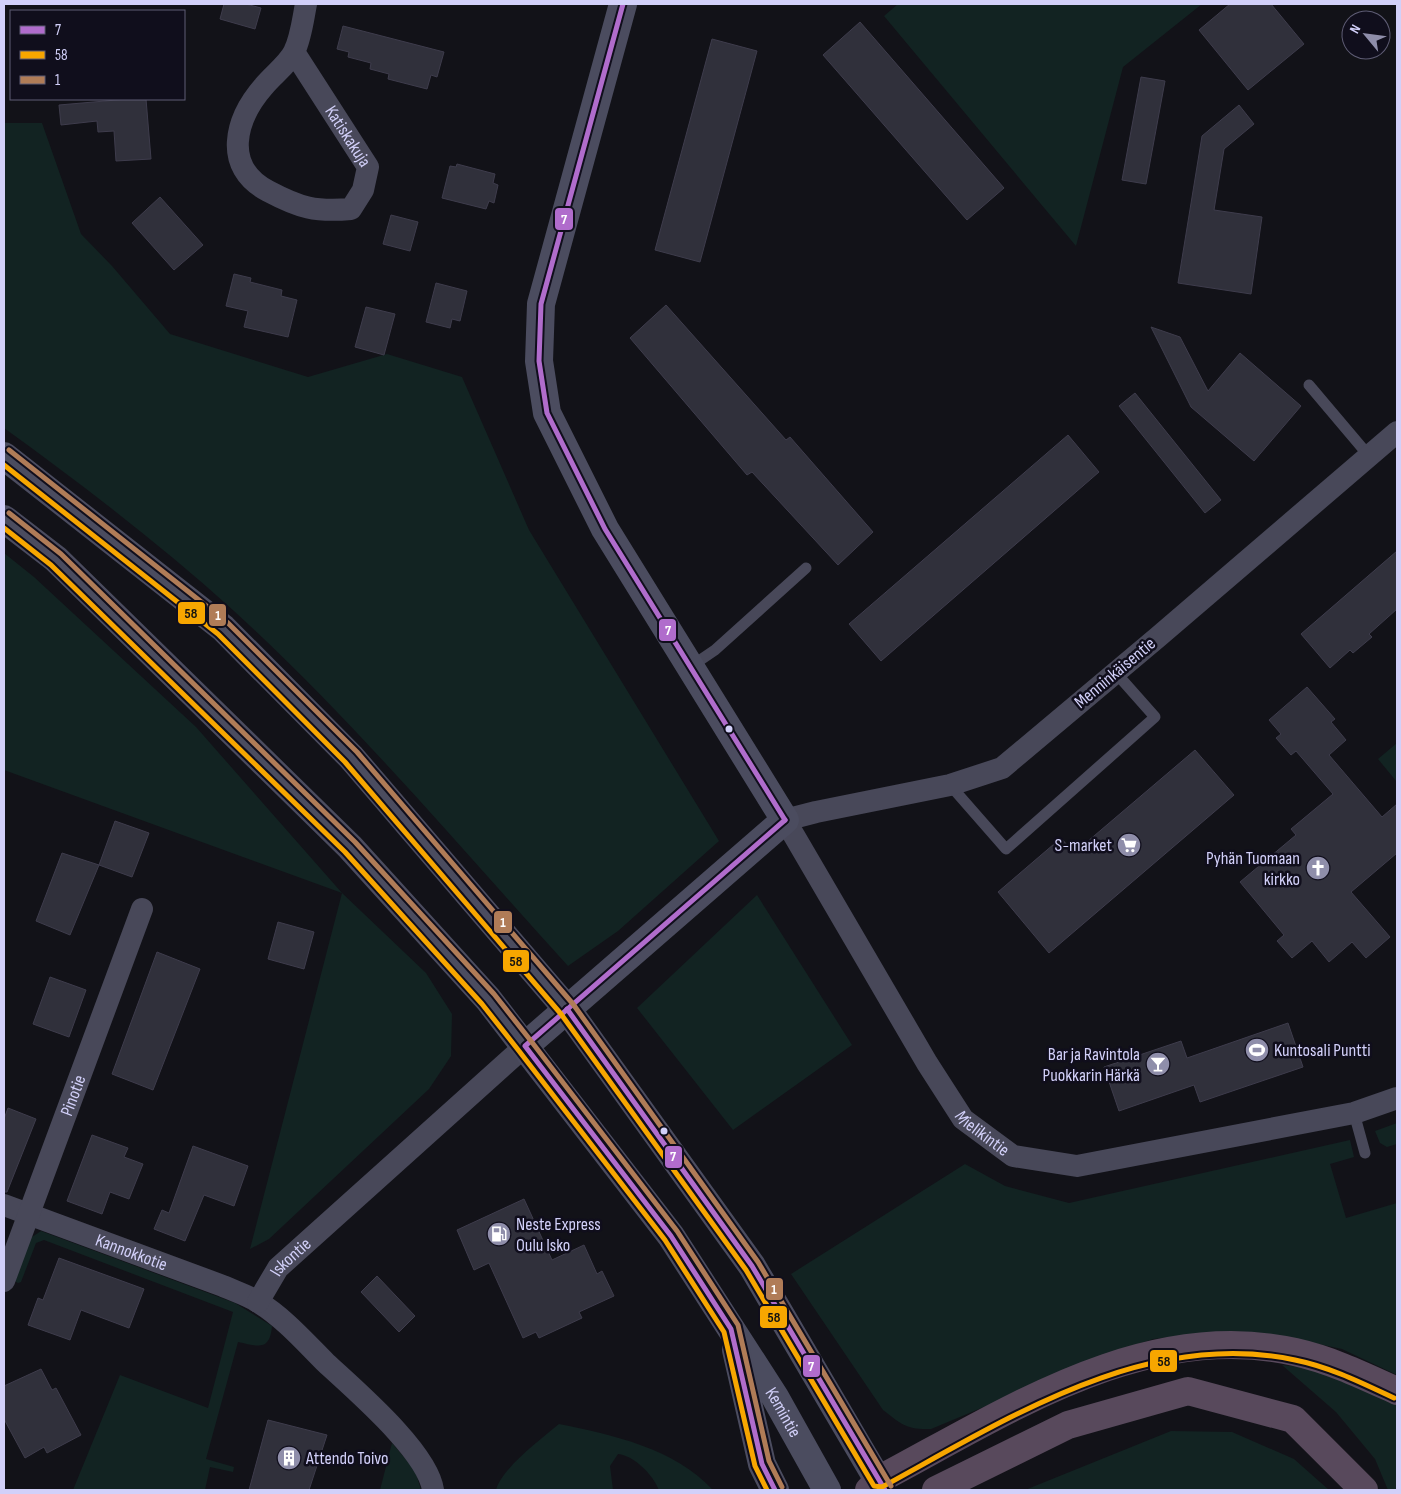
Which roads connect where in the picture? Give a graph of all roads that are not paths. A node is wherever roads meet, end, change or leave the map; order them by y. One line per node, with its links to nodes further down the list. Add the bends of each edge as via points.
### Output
1 (306, 4): 3 (street, Katiskakuja)
2 (623, 4): 10 (main road, via 540,304 539,361 547,413 605,529)
3 (294, 52): 3 (street, Katiskakuja, via 246,112 236,139 240,165 257,186 293,204 323,212 351,209 363,190 368,167)
4 (1309, 385): 7 (lane)
5 (1397, 432): 7 (street, Menninkäisentie)
6 (4, 456): 15 (main road, via 222,628 351,757)
7 (1369, 456): 11 (street, Menninkäisentie)
8 (4, 519): 16 (main road, Kemintie, via 56,559 350,847 488,999)
9 (806, 568): 10 (lane, via 715,650)
10 (690, 667): 13 (main road)
11 (1116, 673): 12 (street, Menninkäisentie, via 1002,768); 12 (lane, via 1155,717 1006,849)
12 (950, 785): 13 (street, Menninkäisentie)
13 (786, 820): 15 (main road); 18 (street, Mielikintie, via 956,1108 969,1124 1013,1156 1077,1166)
14 (142, 910): 21 (street, Pinotie)
15 (567, 1009): 16 (main road); 26 (main road, via 752,1266)
16 (525, 1046): 23 (street, Iskontie, via 278,1268); 24 (main road, Kemintie, via 671,1236)
17 (1397, 1098): 18 (street, Mielikintie)
18 (1354, 1113): 19 (lane)
19 (1365, 1153)
20 (4, 1205): 21 (street, Kannokkotie)
21 (29, 1215): 22 (street, Pinotie); 23 (street, Kannokkotie, via 223,1286)
22 (4, 1281)
23 (258, 1302): 27 (street, via 290,1328 388,1422 416,1456 432,1481)
24 (731, 1329): 28 (main road, via 762,1464); 29 (main road, Kemintie)
25 (1397, 1391): 26 (highway, via 1340,1364 1294,1352 1247,1345 1157,1353 1118,1362 1073,1380)
26 (874, 1485)
27 (433, 1490)
28 (775, 1490)
29 (827, 1490)
30 (936, 1490): 31 (highway, via 1068,1425 1188,1391 1293,1419)
31 (1364, 1490)

